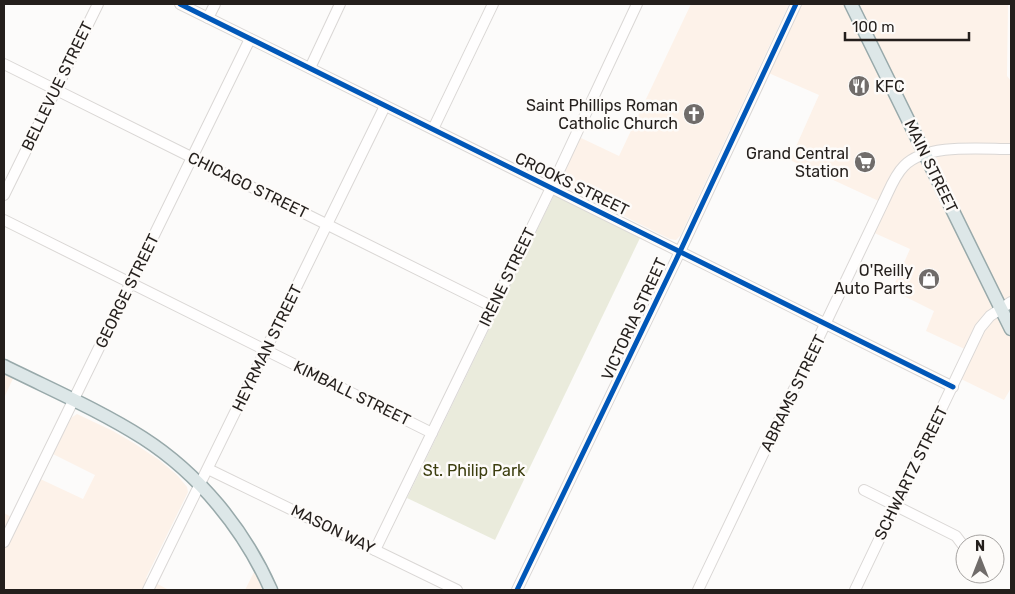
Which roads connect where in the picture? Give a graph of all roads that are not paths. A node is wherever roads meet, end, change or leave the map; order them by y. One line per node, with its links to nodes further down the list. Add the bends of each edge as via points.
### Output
1 (98, 4): 13 (street, BELLEVUE STREET)
2 (180, 4): 9 (street, CROOKS STREET)
3 (215, 4): 9 (street)
4 (340, 4): 12 (street)
5 (493, 4): 15 (street)
6 (637, 4): 19 (street, IRENE STREET)
7 (796, 4): 23 (street, VICTORIA STREET)
8 (851, 4): 17 (main road, MAIN STREET)
9 (208, 18): 10 (street, CROOKS STREET)
10 (250, 39): 12 (street, CROOKS STREET); 18 (street, GEORGE STREET)
11 (4, 64): 13 (street, CHICAGO STREET)
12 (310, 68): 14 (street, CROOKS STREET)
13 (56, 90): 18 (street, CHICAGO STREET); 20 (street, BELLEVUE STREET)
14 (386, 106): 15 (street, CROOKS STREET); 22 (street, HEYRMAN STREET)
15 (433, 129): 19 (street, CROOKS STREET)
16 (1011, 149): 17 (street, via 943,150)
17 (925, 154): 26 (main road, MAIN STREET); 27 (street, ABRAMS STREET, via 909,161 897,174)
18 (192, 157): 22 (street, CHICAGO STREET); 24 (street, GEORGE STREET)
19 (551, 188): 23 (street, CROOKS STREET); 25 (street, IRENE STREET)
20 (4, 195)
21 (4, 220): 24 (street, KIMBALL STREET)
22 (328, 224): 25 (street, CHICAGO STREET); 29 (street, HEYRMAN STREET)
23 (680, 251): 27 (street, CROOKS STREET); 44 (street, VICTORIA STREET)
24 (130, 283): 29 (street, KIMBALL STREET); 32 (street, GEORGE STREET)
25 (493, 306): 33 (street, IRENE STREET)
26 (1006, 306): 28 (main road, MAIN STREET); 31 (street, SCHWARTZ STREET, via 990,316 980,328)
27 (826, 324): 31 (street, CROOKS STREET); 45 (street, ABRAMS STREET)
28 (1011, 329)
29 (266, 351): 33 (street, KIMBALL STREET); 34 (street, HEYRMAN STREET)
30 (4, 366): 32 (main road)
31 (953, 387): 37 (street, SCHWARTZ STREET)
32 (73, 400): 35 (main road, via 144,439); 39 (street, GEORGE STREET)
33 (432, 433): 40 (street, IRENE STREET)
34 (208, 469): 35 (street, HEYRMAN STREET); 40 (street, MASON WAY)
35 (200, 485): 41 (street, HEYRMAN STREET); 42 (main road, via 236,528)
36 (864, 490): 37 (street)
37 (896, 506): 38 (street); 46 (street, SCHWARTZ STREET)
38 (955, 536)
39 (4, 542)
40 (375, 550): 43 (street, MASON WAY)
41 (148, 590)
42 (271, 590)
43 (457, 590)
44 (517, 590)
45 (698, 590)
46 (855, 590)

